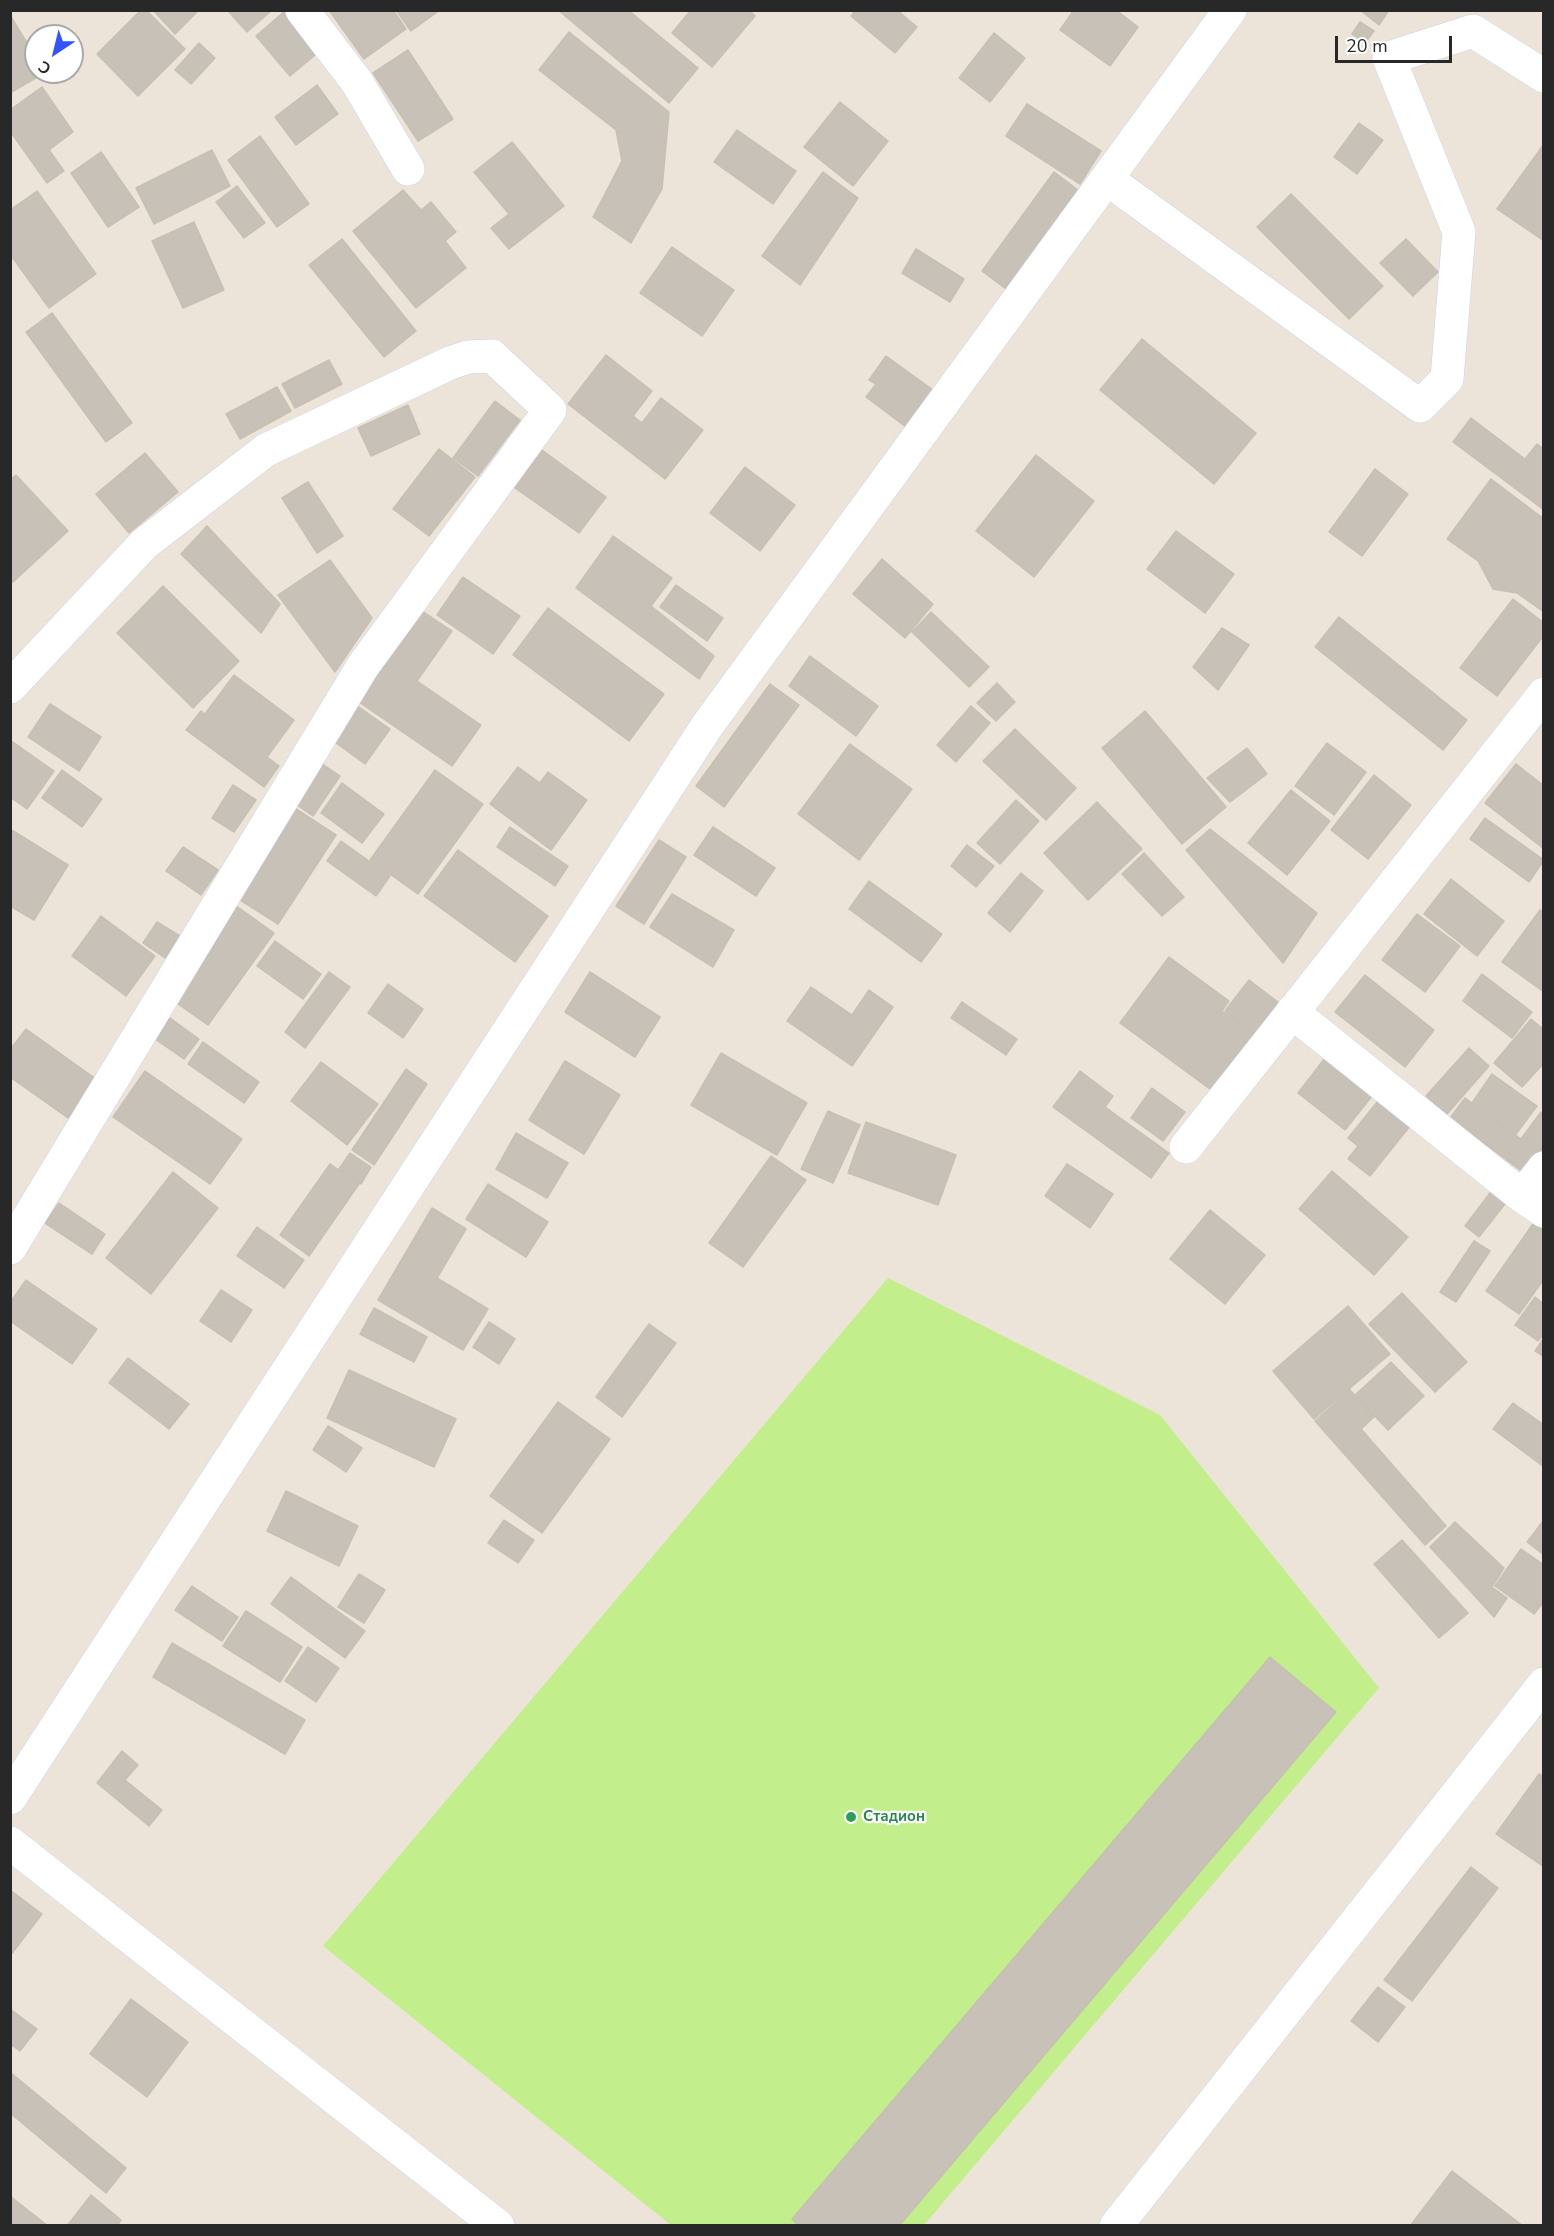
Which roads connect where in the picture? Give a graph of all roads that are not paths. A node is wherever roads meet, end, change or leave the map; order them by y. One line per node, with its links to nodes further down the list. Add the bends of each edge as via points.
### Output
1 (302, 10): 4 (street, via 357,82)
2 (1230, 10): 5 (street)
3 (1544, 76): 5 (street, via 1473,31 1389,58 1459,232 1447,379 1420,406)
4 (408, 169)
5 (1107, 179): 14 (street, via 707,726)
6 (10, 687): 12 (street, via 144,544 266,450 468,357 492,356 550,410 363,666)
7 (1544, 694): 8 (street)
8 (1292, 1012): 9 (street); 11 (street)
9 (1186, 1148)
10 (1544, 1168): 11 (street)
11 (1533, 1203)
12 (10, 1248)
13 (1544, 1684): 17 (street)
14 (10, 1798)
15 (10, 1843): 16 (street)
16 (498, 2226)
17 (1116, 2226)

